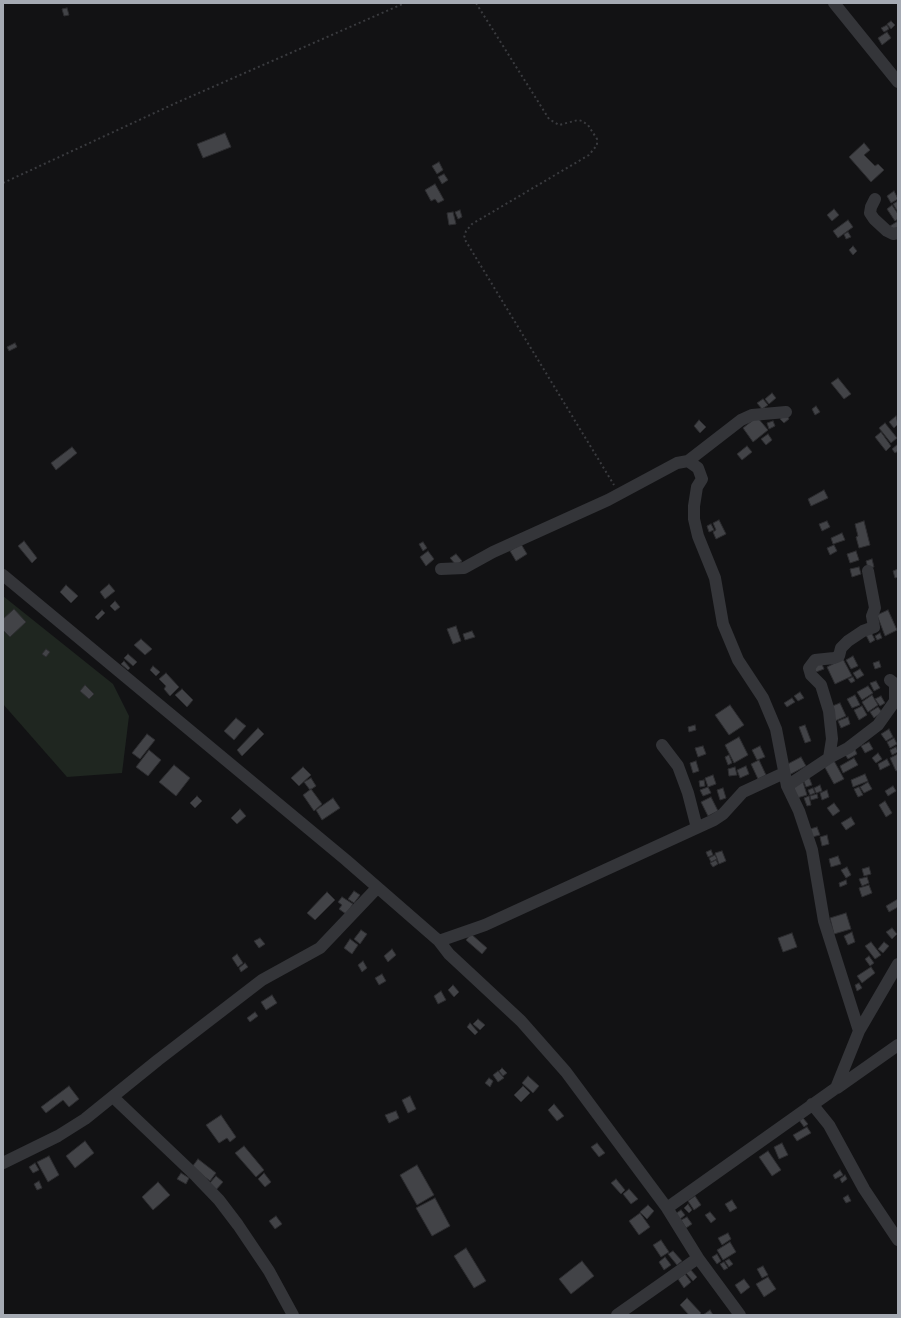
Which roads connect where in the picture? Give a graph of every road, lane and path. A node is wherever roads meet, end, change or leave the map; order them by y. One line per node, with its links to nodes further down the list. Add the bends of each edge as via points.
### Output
1 (405, 3): 5 (path, via 176,103)
2 (476, 3): 10 (path, via 549,119 559,125 582,121 588,125 597,145 588,155 472,224 464,238)
3 (834, 3): 4 (street)
4 (898, 82)
5 (3, 183)
6 (875, 199): 7 (street, via 870,213 874,219 886,231)
7 (898, 233)
8 (786, 412): 9 (street, via 752,415 741,420)
9 (688, 461): 10 (street, via 677,463); 17 (street, via 695,464 701,472 702,479 697,487 694,519 715,578 723,624 738,660 770,711)
10 (619, 492): 11 (street, via 608,500 492,552 464,568)
11 (441, 570)
12 (868, 571): 16 (street, via 875,608 872,616 874,627 848,641 841,648 840,656 815,660 808,668 821,685 829,710 832,739)
13 (3, 575): 20 (street)
14 (890, 680): 16 (street, via 895,684 895,702 878,725 848,748)
15 (662, 745): 19 (street, via 678,766)
16 (829, 758): 18 (street)
17 (784, 773): 18 (street); 19 (street, via 743,792 723,814)
18 (787, 786): 23 (street, via 807,832 824,921)
19 (697, 828): 21 (street, via 484,925)
20 (377, 888): 21 (street); 26 (street, via 331,939 315,952 301,957 262,980 158,1060)
21 (439, 941): 29 (street, via 449,954 521,1021 566,1072)
22 (898, 964): 23 (street)
23 (859, 1031): 25 (street)
24 (898, 1045): 25 (street)
25 (836, 1088): 27 (street)
26 (114, 1098): 28 (street, via 73,1128); 32 (street, via 219,1200 269,1271)
27 (812, 1104): 29 (street); 30 (street, via 829,1125 864,1189)
28 (3, 1163)
29 (666, 1208): 31 (street)
30 (898, 1240)
31 (698, 1258): 33 (street); 34 (street)
32 (293, 1315)
33 (617, 1315)
34 (740, 1315)

